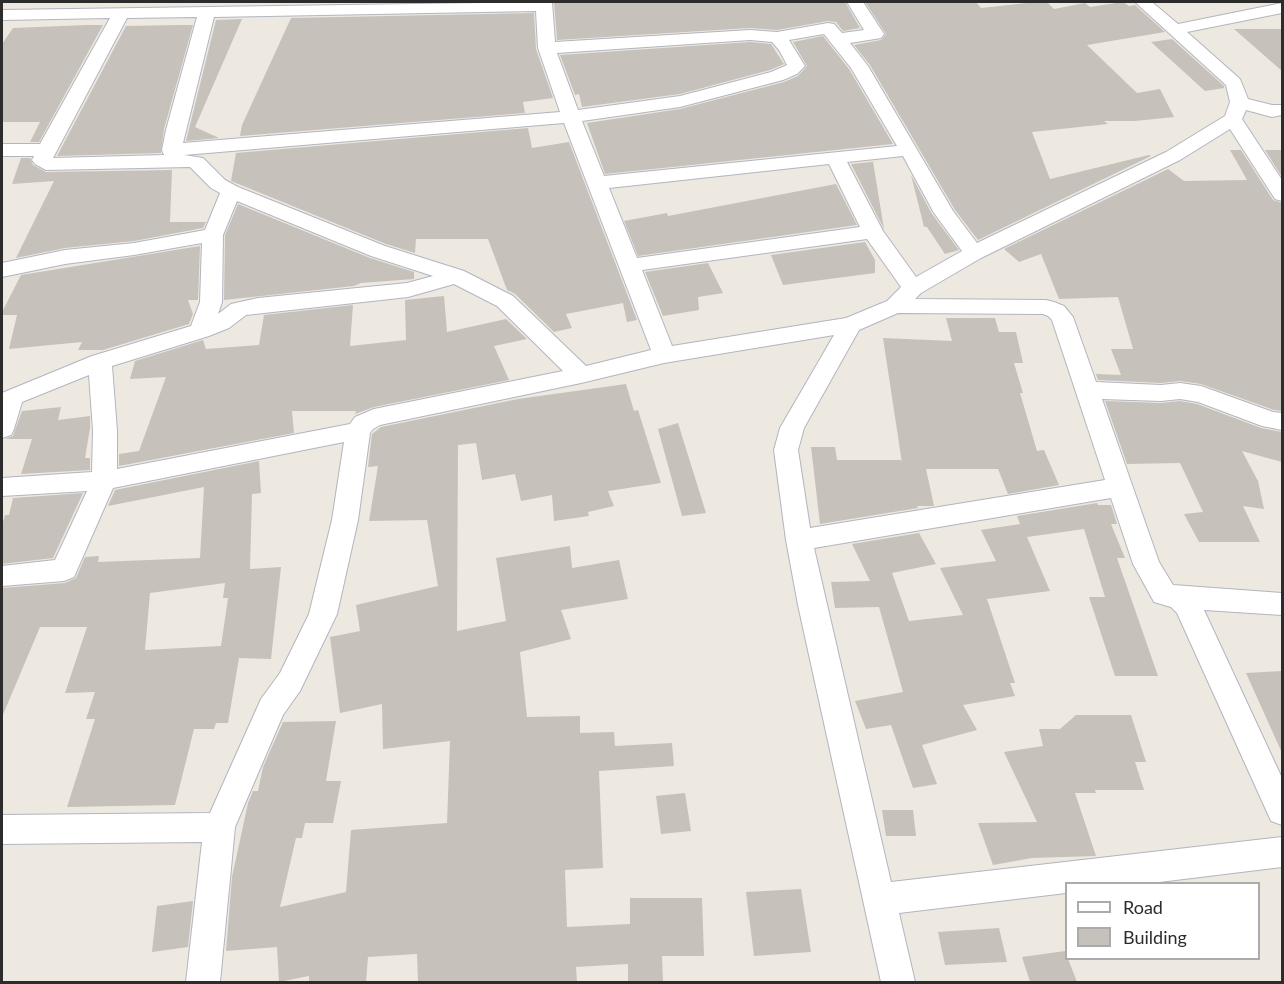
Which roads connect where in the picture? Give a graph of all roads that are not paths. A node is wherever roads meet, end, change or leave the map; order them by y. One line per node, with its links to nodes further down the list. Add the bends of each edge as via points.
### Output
1 (855, 2): 10 (street, via 875,34)
2 (1143, 2): 8 (street)
3 (544, 4): 6 (street); 11 (street)
4 (1282, 8): 8 (street)
5 (123, 12): 6 (street); 7 (street); 16 (street)
6 (207, 12): 18 (street, via 175,130)
7 (2, 15)
8 (1174, 30): 12 (street, via 1234,83 1239,93)
9 (777, 37): 10 (street, via 828,28); 11 (street, via 750,35); 14 (street, via 796,66 777,76 680,101)
10 (838, 39): 17 (street)
11 (547, 48): 14 (street)
12 (1236, 111): 13 (street); 22 (street); 25 (street, via 1173,156)
13 (1279, 114)
14 (570, 117): 18 (street); 20 (street)
15 (2, 150): 16 (street)
16 (46, 150): 18 (street, via 42,160 45,164)
17 (909, 150): 19 (street); 25 (street, via 944,213)
18 (174, 155): 21 (street, via 196,162)
19 (836, 159): 20 (street); 23 (street)
20 (596, 183): 26 (street)
21 (231, 192): 24 (street); 28 (street, via 378,251)
22 (1282, 195)
23 (873, 232): 26 (street); 29 (street)
24 (213, 235): 27 (street); 32 (street, via 211,302)
25 (974, 253): 29 (street)
26 (631, 265): 33 (street)
27 (2, 270)
28 (456, 276): 32 (street, via 408,290 239,309 221,323); 35 (street, via 505,301)
29 (913, 288): 30 (street)
30 (895, 306): 31 (street); 36 (street, via 1046,307 1056,311 1062,317)
31 (851, 326): 33 (street); 43 (street, via 792,428 786,450)
32 (201, 331): 34 (street)
33 (664, 355): 35 (street)
34 (100, 362): 38 (street, via 11,397); 40 (street)
35 (581, 375): 39 (street, via 374,418)
36 (1087, 390): 37 (street, via 1201,394); 41 (street)
37 (1282, 421)
38 (2, 429)
39 (358, 431): 40 (street); 48 (street, via 345,520 323,614 290,682 272,708)
40 (104, 481): 42 (street); 44 (street, via 64,570)
41 (1121, 487): 43 (street); 45 (street, via 1146,564 1164,594)
42 (2, 488)
43 (799, 540): 51 (street)
44 (2, 576)
45 (1180, 598): 46 (street); 47 (street, via 1188,606)
46 (1282, 604)
47 (1282, 811)
48 (219, 827): 49 (street); 52 (street)
49 (2, 830)
50 (1282, 852): 51 (street)
51 (880, 899): 53 (street)
52 (203, 982)
53 (898, 982)

